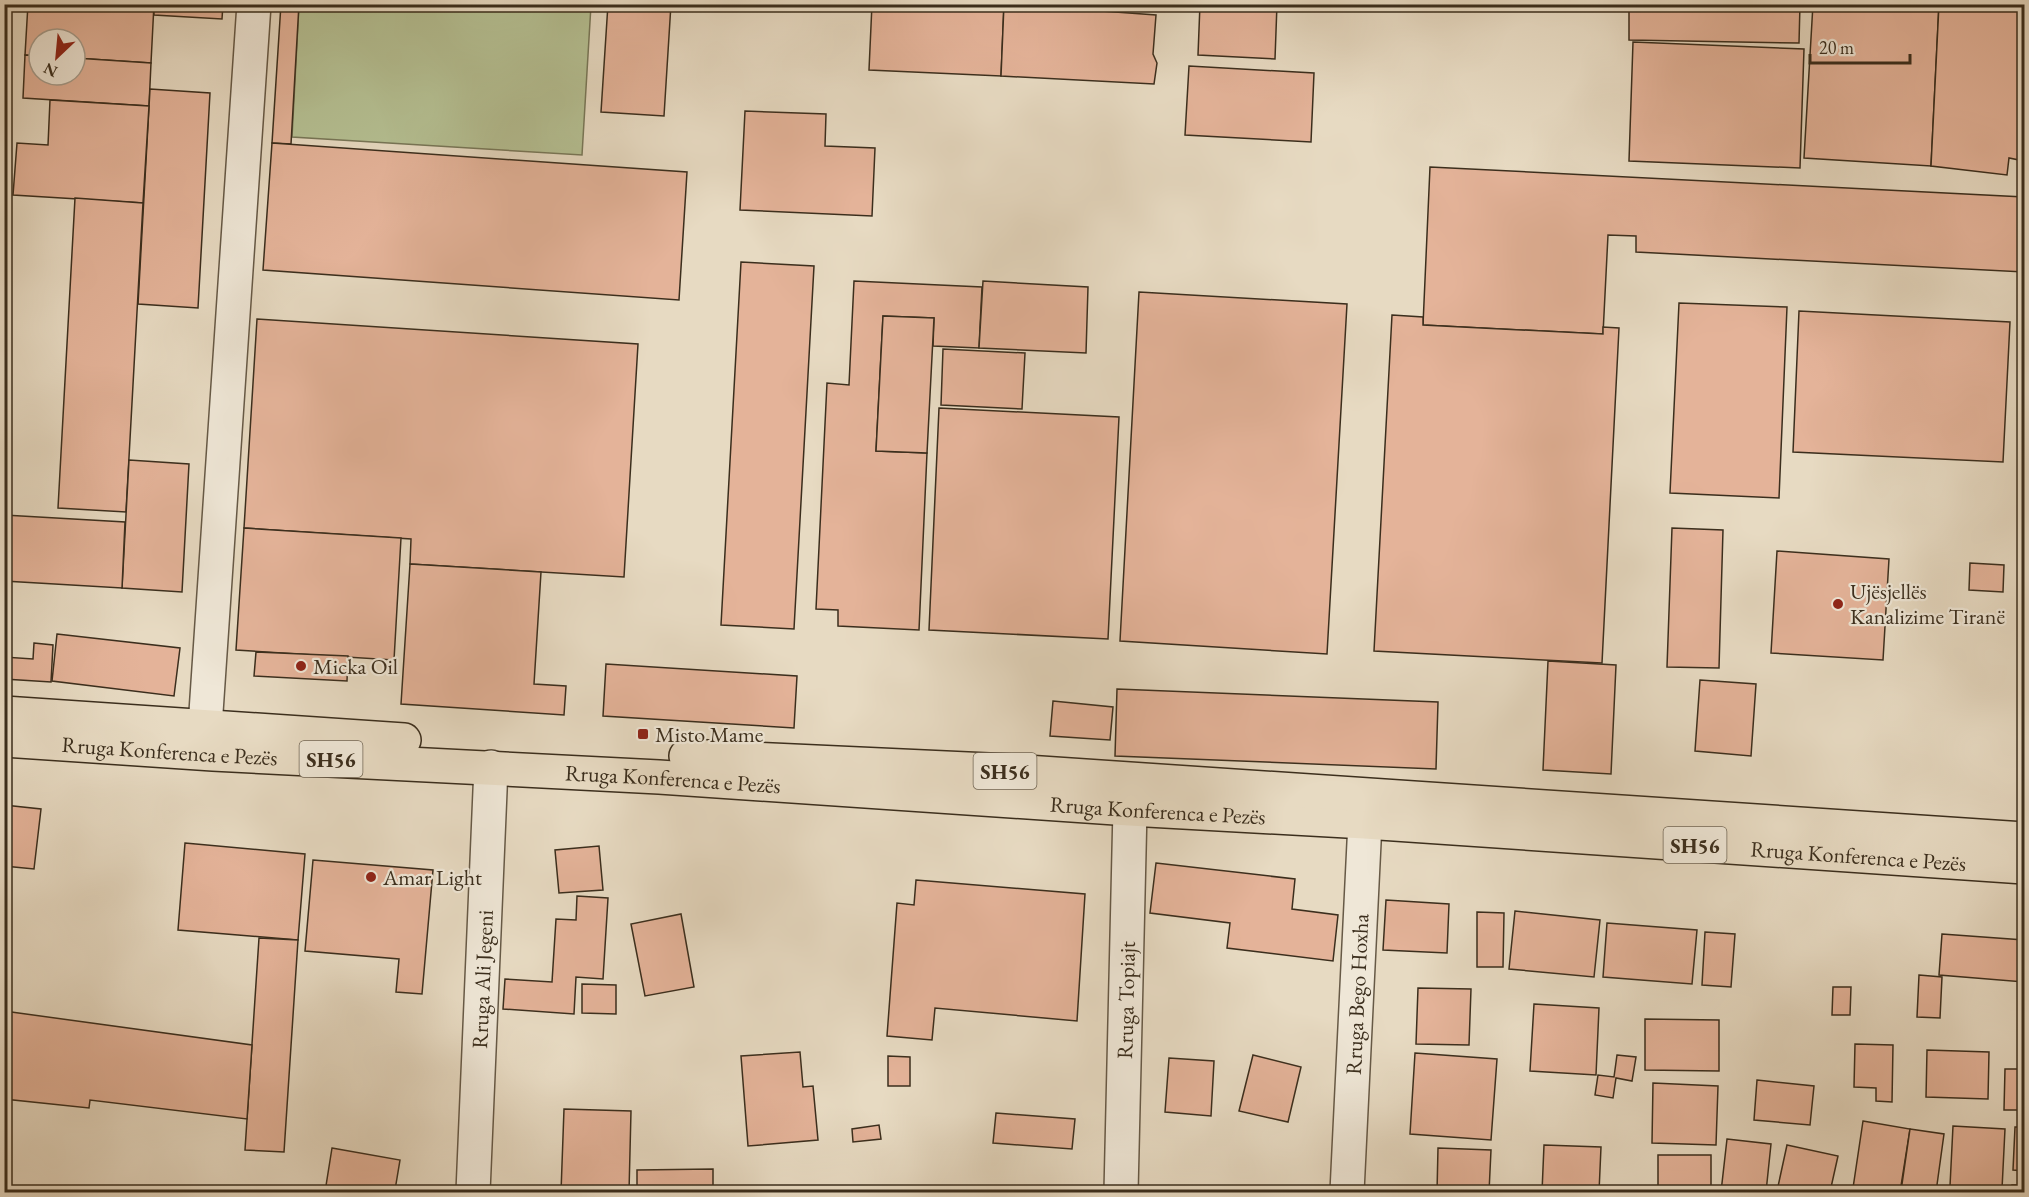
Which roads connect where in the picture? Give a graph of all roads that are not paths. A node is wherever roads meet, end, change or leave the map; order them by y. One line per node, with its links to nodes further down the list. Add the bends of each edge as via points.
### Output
1 (254, 4): 3 (street)
2 (4, 713): 3 (main road, Rruga Konferenca e Pezës / SH56)
3 (205, 726): 7 (main road, Rruga Konferenca e Pezës / SH56, via 566,750 1011,771)
4 (4, 740): 5 (main road, Rruga Konferenca e Pezës / SH56)
5 (491, 767): 6 (main road, Rruga Konferenca e Pezës / SH56); 10 (street, Rruga Ali Jegeni)
6 (1130, 809): 7 (main road, Rruga Konferenca e Pezës / SH56); 11 (street, Rruga Topiajt)
7 (1366, 809): 8 (main road, Rruga Konferenca e Pezës / SH56); 9 (main road, Rruga Konferenca e Pezës / SH56); 12 (street, Rruga Bego Hoxha)
8 (2025, 838)
9 (2025, 867)
10 (473, 1192)
11 (1121, 1192)
12 (1347, 1192)

